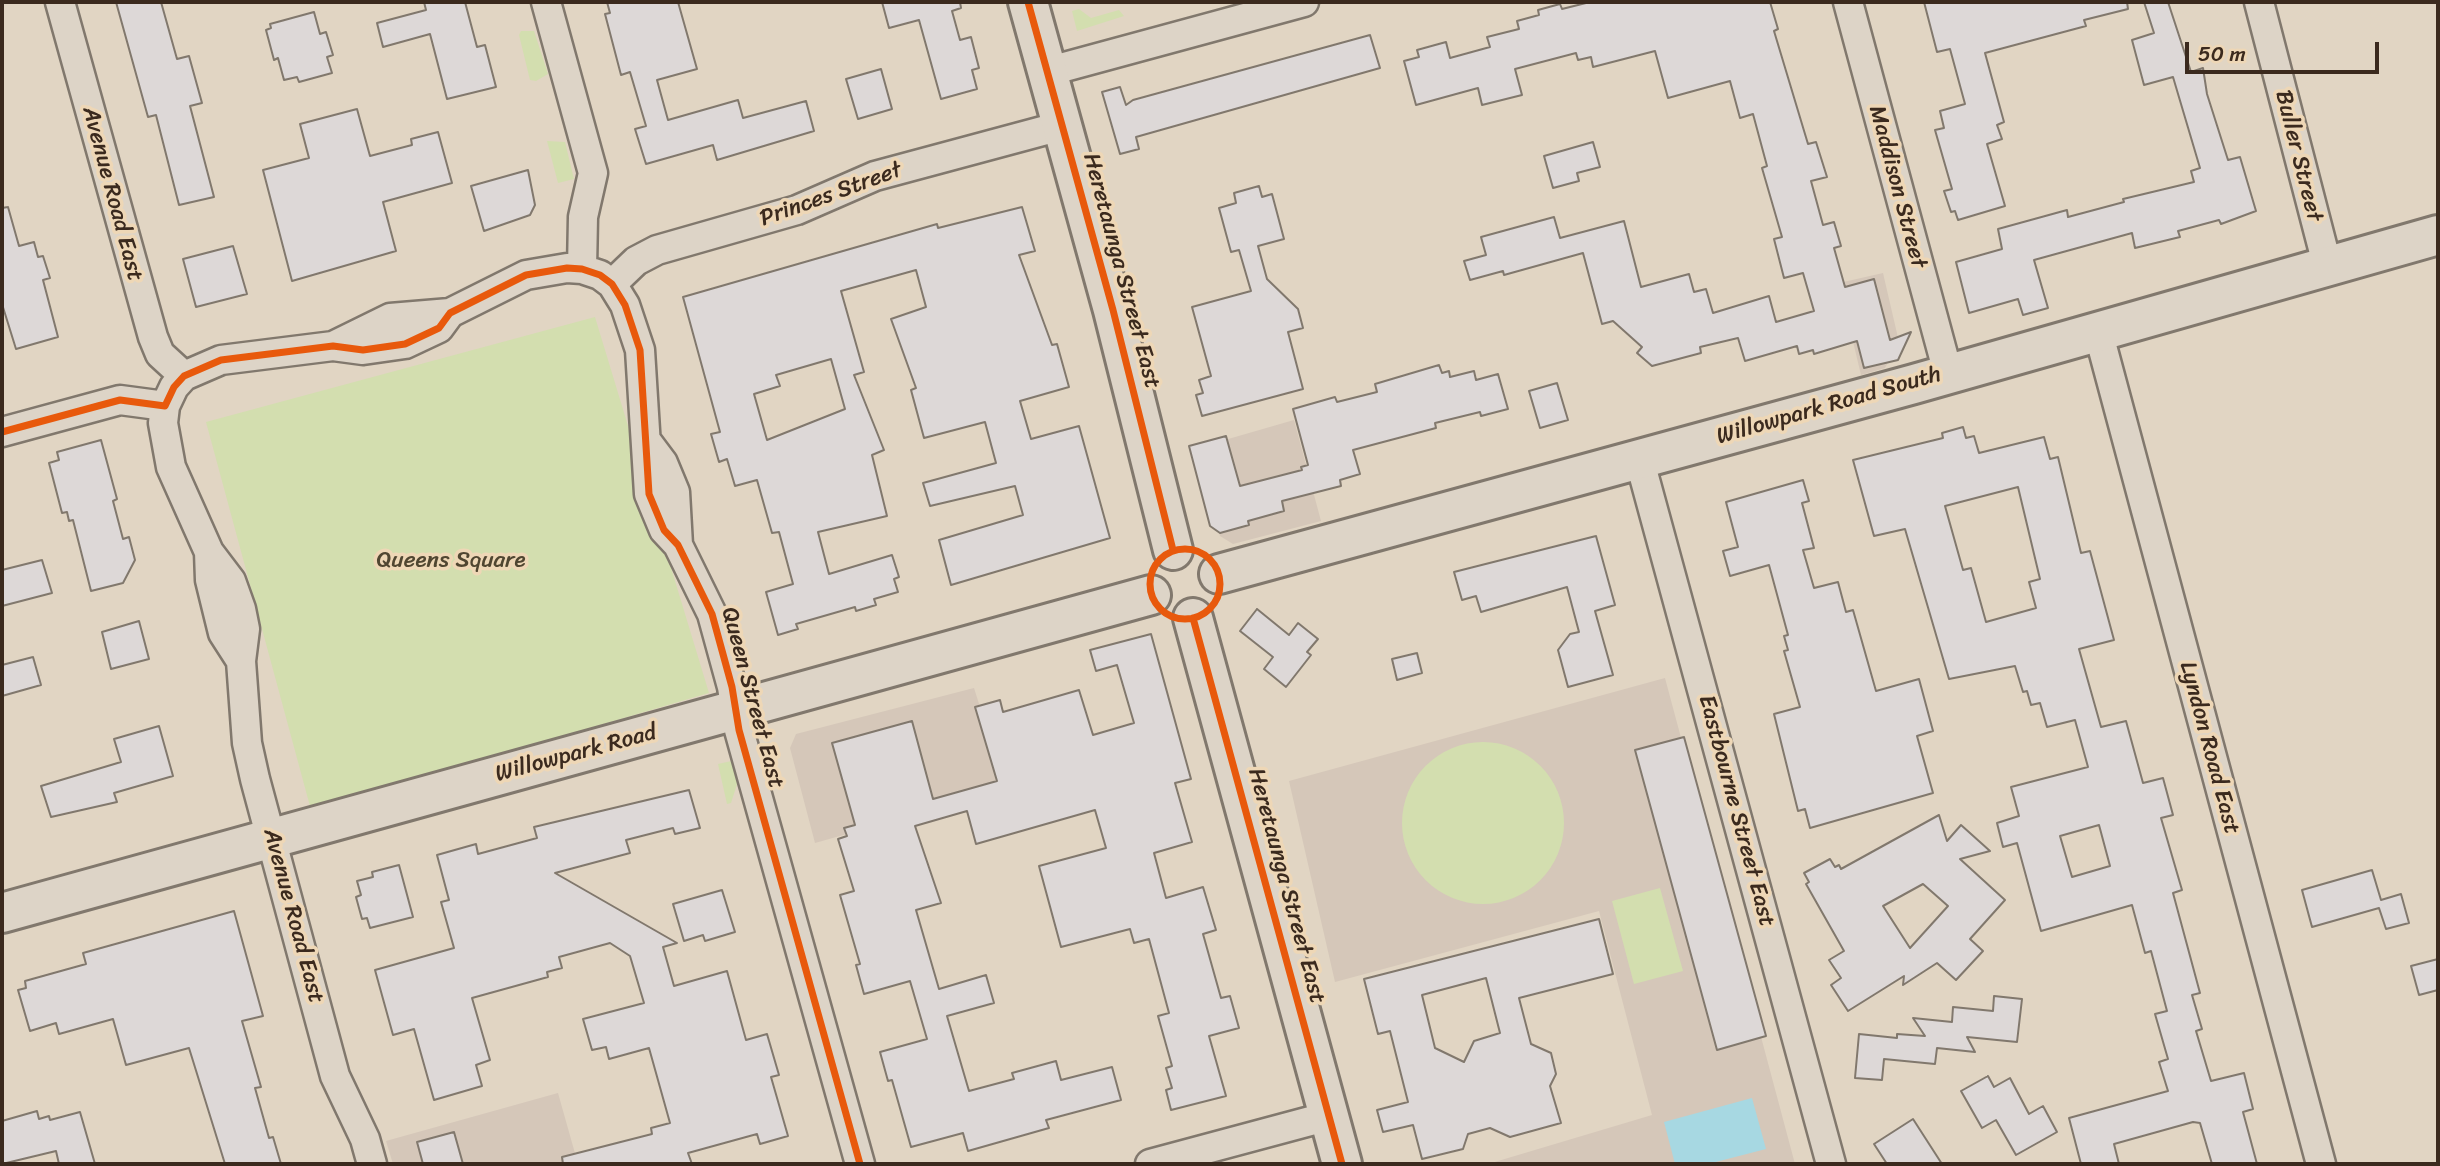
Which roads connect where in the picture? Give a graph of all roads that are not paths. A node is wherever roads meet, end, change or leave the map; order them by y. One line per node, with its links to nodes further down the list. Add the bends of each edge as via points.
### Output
1 (60, 2): 15 (street, Avenue Road East, via 139,292 160,354)
2 (546, 2): 11 (street, via 593,173 583,217)
3 (1028, 2): 7 (main road, Heretaunga Street East)
4 (1304, 2): 7 (street)
5 (1848, 2): 14 (street, Maddison Street)
6 (2259, 2): 10 (street, Buller Street)
7 (1046, 72): 8 (main road, Heretaunga Street East)
8 (1061, 126): 12 (street, Princes Street, via 875,176 797,210 657,250 636,261); 19 (main road, Heretaunga Street East)
9 (2438, 235): 10 (main road, Willowpark Road South)
10 (2328, 268): 13 (main road, Willowpark Road South)
11 (582, 269): 12 (street); 15 (street, via 526,275 450,313 439,328 405,344 363,350 334,346 220,360)
12 (612, 284): 23 (street, Queen Street East, via 625,305 640,350 649,494 712,614)
13 (2098, 331): 14 (main road, Willowpark Road South); 32 (street, Lyndon Road East)
14 (1948, 373): 18 (main road, Willowpark Road South)
15 (184, 376): 16 (street)
16 (165, 406): 17 (street, via 120,400); 24 (street, Avenue Road East, via 163,423 171,467 209,552 230,581 241,608 247,743)
17 (2, 432)
18 (1639, 458): 20 (main road, Willowpark Road South); 31 (street, Eastbourne Street East)
19 (1173, 550): 20 (main road, via 1195,550); 21 (main road, via 1152,570)
20 (1219, 573): 22 (main road, via 1213,605)
21 (1151, 595): 22 (main road, via 1170,616); 23 (main road, Willowpark Road)
22 (1193, 618): 26 (main road, Heretaunga Street East)
23 (736, 708): 24 (main road, Willowpark Road); 28 (street, Queen Street East)
24 (272, 837): 25 (main road, Willowpark Road); 27 (street, Avenue Road East, via 335,1076)
25 (2, 913)
26 (1329, 1116): 29 (street); 30 (main road, Heretaunga Street East)
27 (372, 1164)
28 (860, 1164)
29 (1150, 1164)
30 (1342, 1164)
31 (1831, 1164)
32 (2321, 1164)

